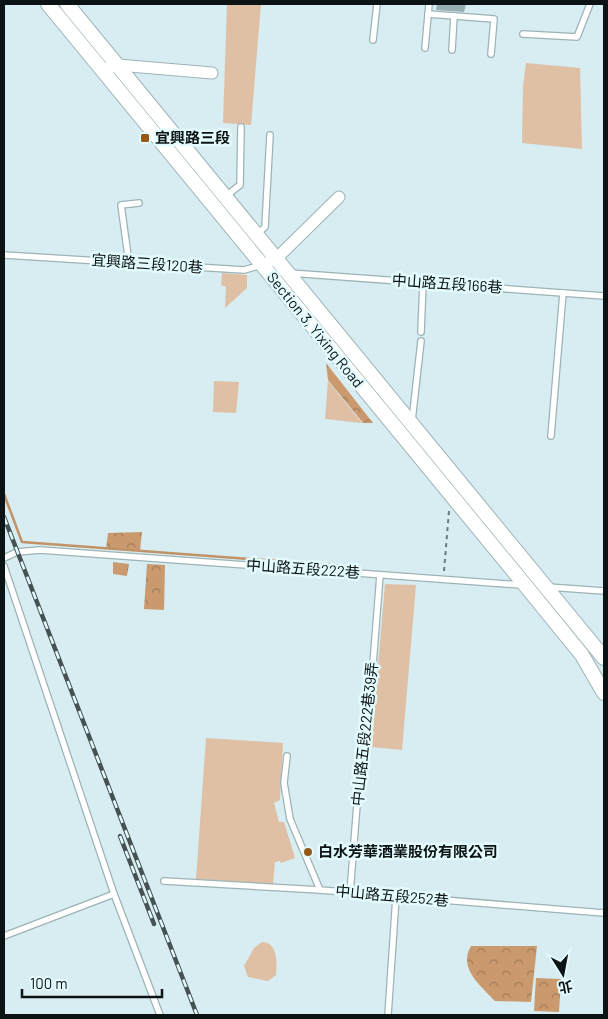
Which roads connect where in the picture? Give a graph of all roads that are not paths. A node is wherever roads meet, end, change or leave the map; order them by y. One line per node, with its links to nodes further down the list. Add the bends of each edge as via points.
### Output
1 (48, 4): 14 (street, Section 3, Yixing Road)
2 (67, 4): 13 (street, Section 3, Yixing Road)
3 (377, 4): 9 (lane)
4 (429, 4): 6 (lane)
5 (590, 4): 8 (lane, via 577,38)
6 (428, 14): 7 (lane); 10 (lane)
7 (454, 16): 11 (lane); 12 (lane, via 494,18)
8 (523, 34)
9 (374, 40)
10 (425, 48)
11 (452, 50)
12 (491, 54)
13 (118, 65): 14 (street); 15 (street); 18 (street, Section 3, Yixing Road)
14 (103, 70): 25 (street, Section 3, Yixing Road)
15 (212, 73)
16 (241, 127): 18 (lane, via 240,185)
17 (270, 135): 21 (lane, via 265,227)
18 (226, 196): 21 (street, Section 3, Yixing Road)
19 (339, 197): 23 (street)
20 (139, 203): 24 (lane, via 121,206)
21 (257, 234): 23 (street, Section 3, Yixing Road)
22 (4, 255): 24 (lane, 宜興路三段120巷)
23 (276, 259): 25 (street); 26 (street, Section 3, Yixing Road)
24 (129, 263): 25 (lane, 宜興路三段120巷, via 244,270)
25 (261, 265): 26 (lane, 宜興路三段120巷); 37 (street, Section 3, Yixing Road)
26 (289, 273): 27 (lane, 中山路五段166巷); 32 (street, Section 3, Yixing Road)
27 (424, 283): 28 (lane, 中山路五段166巷); 30 (lane)
28 (563, 293): 29 (lane, 中山路五段166巷); 33 (lane)
29 (604, 296)
30 (421, 332)
31 (420, 341): 32 (lane)
32 (412, 426): 38 (street, Section 3, Yixing Road)
33 (551, 436)
34 (4, 558): 36 (lane, 中山路五段222巷, via 17,552 40,550)
35 (4, 566): 50 (lane)
36 (380, 575): 37 (lane, 中山路五段222巷); 49 (lane, 中山路五段222巷39弄, via 368,740 361,754)
37 (525, 585): 38 (lane, 中山路五段222巷); 42 (street, Section 3, Yixing Road)
38 (545, 586): 39 (lane, 中山路五段222巷); 40 (street, Section 3, Yixing Road)
39 (604, 591)
40 (580, 628): 41 (street, Section 3, Yixing Road); 43 (street, Section 3, Yixing Road)
41 (604, 643)
42 (582, 655): 44 (street, Section 3, Yixing Road); 45 (street, Section 3, Yixing Road)
43 (604, 658)
44 (604, 676)
45 (604, 693)
46 (287, 756): 48 (lane, 中山路五段252巷, via 284,783 290,819)
47 (164, 881): 48 (lane)
48 (320, 890): 49 (lane, 中山路五段252巷)
49 (350, 893): 51 (lane, 中山路五段252巷)
50 (114, 894): 53 (lane); 54 (lane)
51 (396, 897): 52 (lane, 中山路五段252巷); 55 (lane)
52 (604, 913)
53 (4, 936)
54 (160, 1015)
55 (388, 1015)

